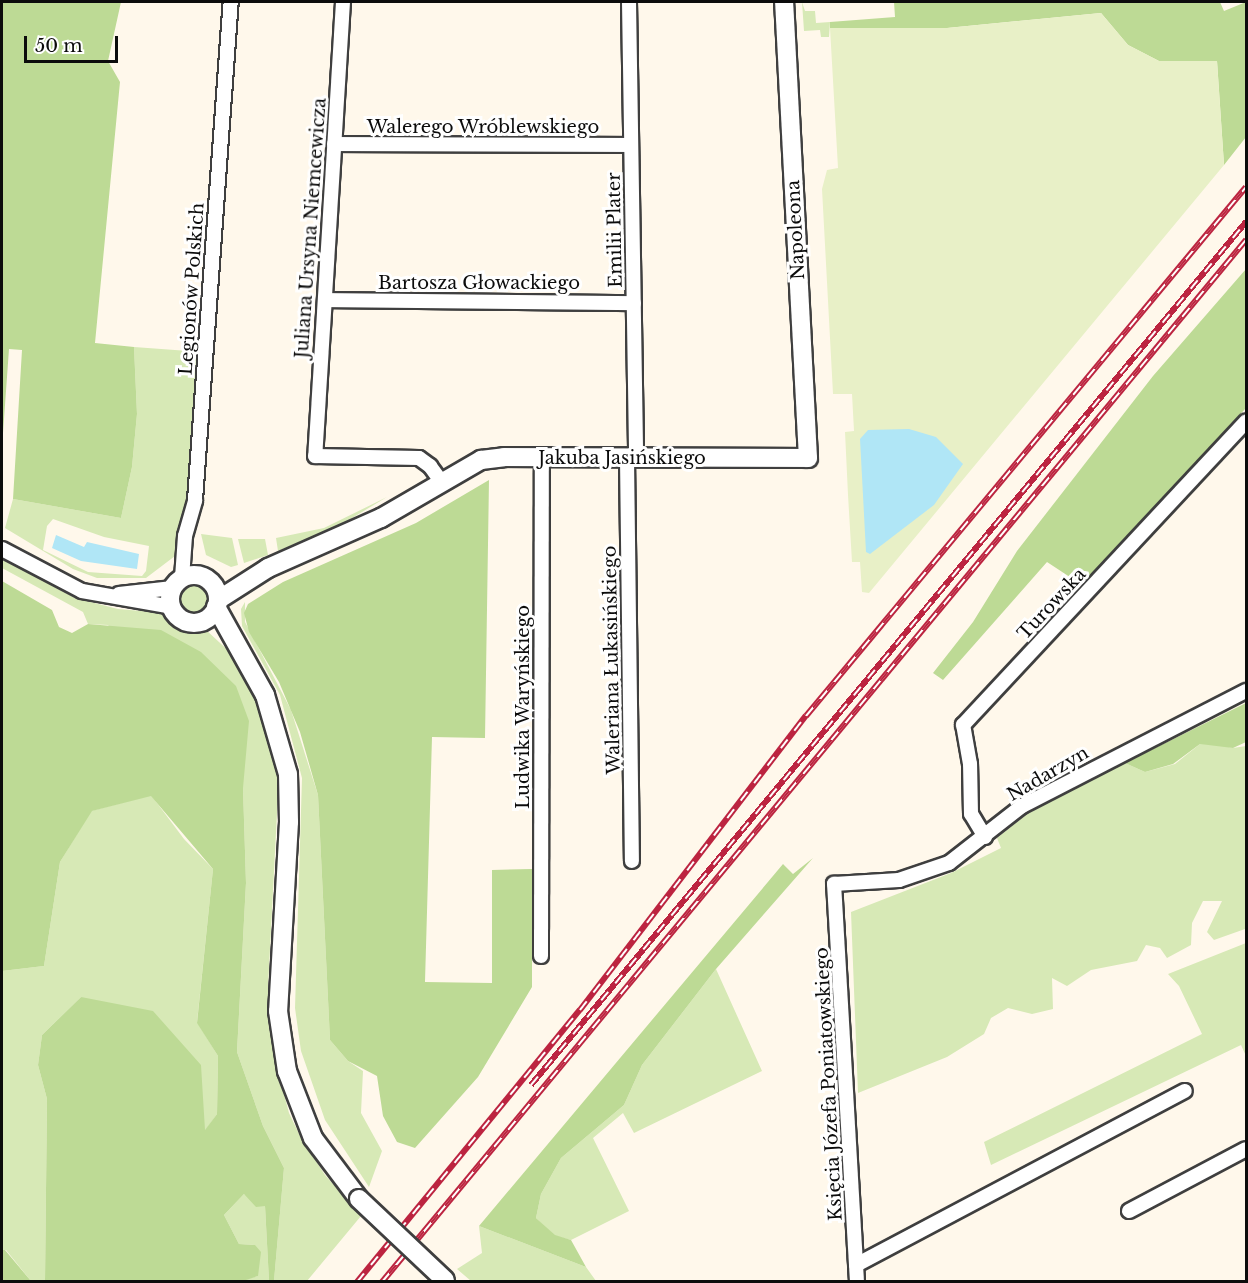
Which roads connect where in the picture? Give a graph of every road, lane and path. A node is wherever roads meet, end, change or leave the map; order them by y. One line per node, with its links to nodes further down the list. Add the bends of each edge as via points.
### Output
1 (231, 2): 17 (street, Legionów Polskich, via 195,500)
2 (343, 2): 5 (street, Juliana Ursyna Niemcewicza)
3 (629, 2): 6 (street, Emilii Plater)
4 (784, 2): 12 (street, Napoleona)
5 (334, 144): 6 (street, Walerego Wróblewskiego); 7 (street, Juliana Ursyna Niemcewicza)
6 (631, 146): 8 (street, Emilii Plater)
7 (325, 300): 8 (street, Bartosza Głowackiego); 13 (street, Juliana Ursyna Niemcewicza, via 315,456 419,458)
8 (634, 303): 11 (street, Emilii Plater)
9 (1246, 422): 24 (street, Turowska, via 963,725 970,764 971,814)
10 (542, 458): 11 (street, Jakuba Jasińskiego); 13 (street, Jakuba Jasińskiego, via 481,460); 27 (street, Ludwika Waryńskiego)
11 (632, 458): 12 (street, Jakuba Jasińskiego); 25 (street, Waleriana Łukasińskiego)
12 (808, 458)
13 (441, 481): 15 (street, Jakuba Jasińskiego, via 381,518)
14 (2, 549): 18 (street, via 66,585)
15 (268, 568): 16 (street, Jakuba Jasińskiego); 19 (street, Jakuba Jasińskiego)
16 (211, 582): 17 (street, via 200,576); 19 (street)
17 (177, 583): 18 (street); 20 (street)
18 (102, 596): 20 (street)
19 (217, 603): 21 (street); 22 (street)
20 (172, 606): 21 (street, via 184,620)
21 (203, 620): 22 (street)
22 (241, 653): 32 (street, bridge, via 273,716 288,774 289,822 278,1011 282,1052 305,1122 332,1169)
23 (1246, 691): 24 (street, Nadarzyn, via 1022,806)
24 (985, 837): 26 (street, Nadarzyn, via 949,863 922,874)
25 (632, 861)
26 (834, 884): 31 (street, Księcia Józefa Poniatowskiego)
27 (541, 956)
28 (1185, 1091): 31 (street)
29 (1246, 1149): 30 (street)
30 (1129, 1210)
31 (856, 1265): 33 (street, Księcia Józefa Poniatowskiego)
32 (446, 1281)
33 (857, 1281)

